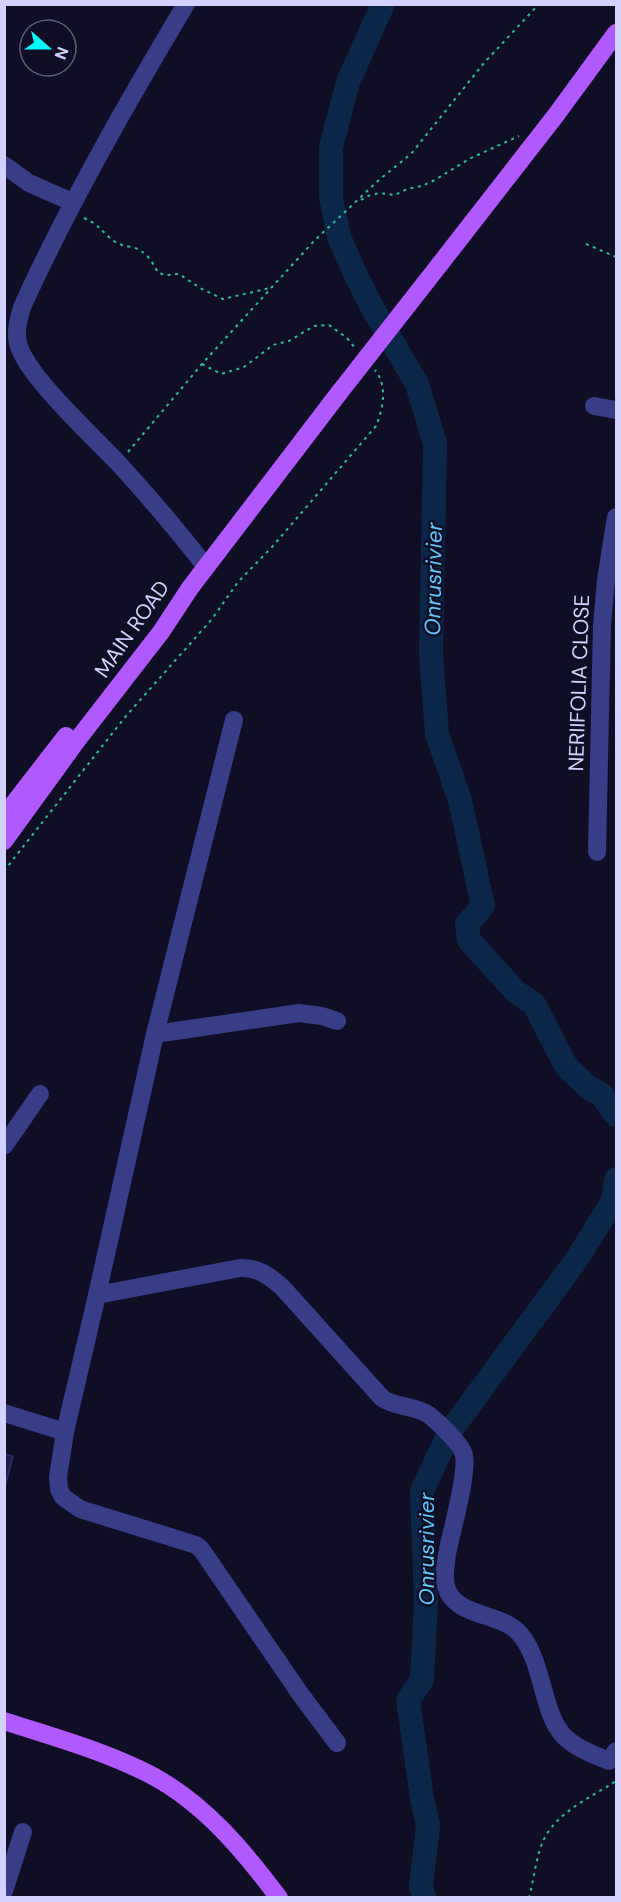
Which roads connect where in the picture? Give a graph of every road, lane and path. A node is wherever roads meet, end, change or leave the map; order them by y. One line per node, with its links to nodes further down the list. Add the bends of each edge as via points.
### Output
1 (186, 4): 6 (street)
2 (539, 4): 7 (path, via 484,63 411,154)
3 (616, 33): 15 (main road, bridge)
4 (525, 132): 7 (path, via 429,183 395,195 368,196)
5 (4, 165): 6 (street, via 29,183)
6 (72, 202): 10 (path, via 80,216 100,226 112,240 140,250 151,259 158,273 179,274 223,299); 13 (street, via 22,307 17,342 24,358 58,401)
7 (356, 203): 10 (path)
8 (585, 244): 9 (path)
9 (616, 257)
10 (271, 288): 13 (path)
11 (594, 406): 12 (street)
12 (616, 410)
13 (118, 464): 15 (street)
14 (616, 517): 20 (street, NERIIFOLIA CLOSE, via 602,625)
15 (206, 567): 16 (main road)
16 (190, 588): 18 (main road, MAIN ROAD, via 166,607 139,640); 19 (main road, MAIN ROAD)
17 (234, 720): 22 (street)
18 (4, 816)
19 (4, 841)
20 (597, 852)
21 (337, 1021): 22 (street, via 299,1013)
22 (155, 1034): 25 (street)
23 (40, 1094): 24 (street)
24 (4, 1146)
25 (97, 1295): 27 (street); 30 (street, via 255,1268 282,1287 382,1398 428,1414 463,1451 465,1468 446,1569 450,1595 465,1608 520,1634 534,1659 554,1721 565,1738 609,1761)
26 (4, 1413): 27 (street)
27 (65, 1432): 29 (street, via 58,1477 63,1497 80,1509 201,1549)
28 (4, 1721): 34 (main road, via 92,1750 152,1776 219,1826)
29 (337, 1743)
30 (616, 1751)
31 (616, 1781): 35 (path, via 554,1824 543,1840)
32 (23, 1833): 33 (street)
33 (4, 1891)
34 (279, 1898)
35 (529, 1898)

